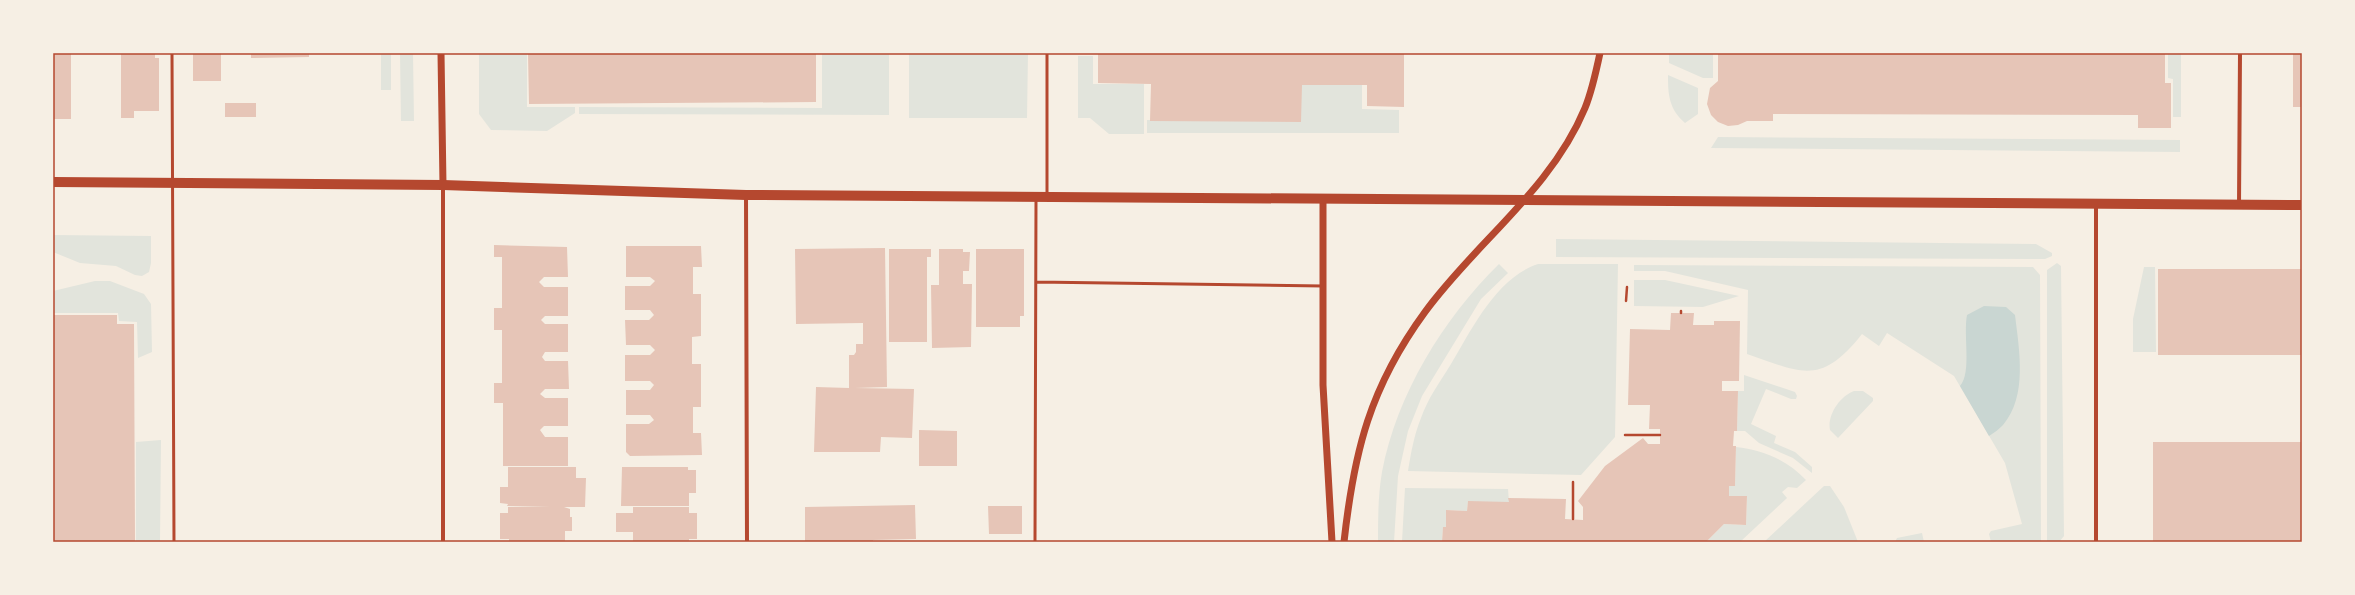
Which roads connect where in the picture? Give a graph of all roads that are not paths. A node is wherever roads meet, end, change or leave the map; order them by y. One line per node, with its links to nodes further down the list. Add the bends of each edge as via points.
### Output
1 (172, 53): 7 (lane)
2 (441, 53): 8 (street)
3 (1047, 53): 11 (lane)
4 (1600, 53): 13 (street, via 1585,109 1561,154)
5 (2240, 53): 15 (street)
6 (53, 182): 7 (main road)
7 (173, 183): 8 (main road); 19 (lane)
8 (442, 185): 9 (main road); 20 (street)
9 (746, 195): 10 (main road); 21 (street)
10 (1036, 196): 11 (main road); 17 (lane)
11 (1047, 197): 12 (main road)
12 (1323, 199): 13 (main road); 18 (street)
13 (1525, 200): 14 (main road); 24 (street, via 1425,311 1383,378 1370,408 1361,439 1353,473)
14 (2096, 204): 15 (main road); 25 (street)
15 (2239, 205): 16 (main road)
16 (2302, 206)
17 (1036, 282): 18 (lane); 22 (lane)
18 (1323, 286): 23 (street, via 1323,385)
19 (174, 542)
20 (442, 542)
21 (747, 542)
22 (1035, 542)
23 (1332, 542)
24 (1344, 542)
25 (2096, 542)

